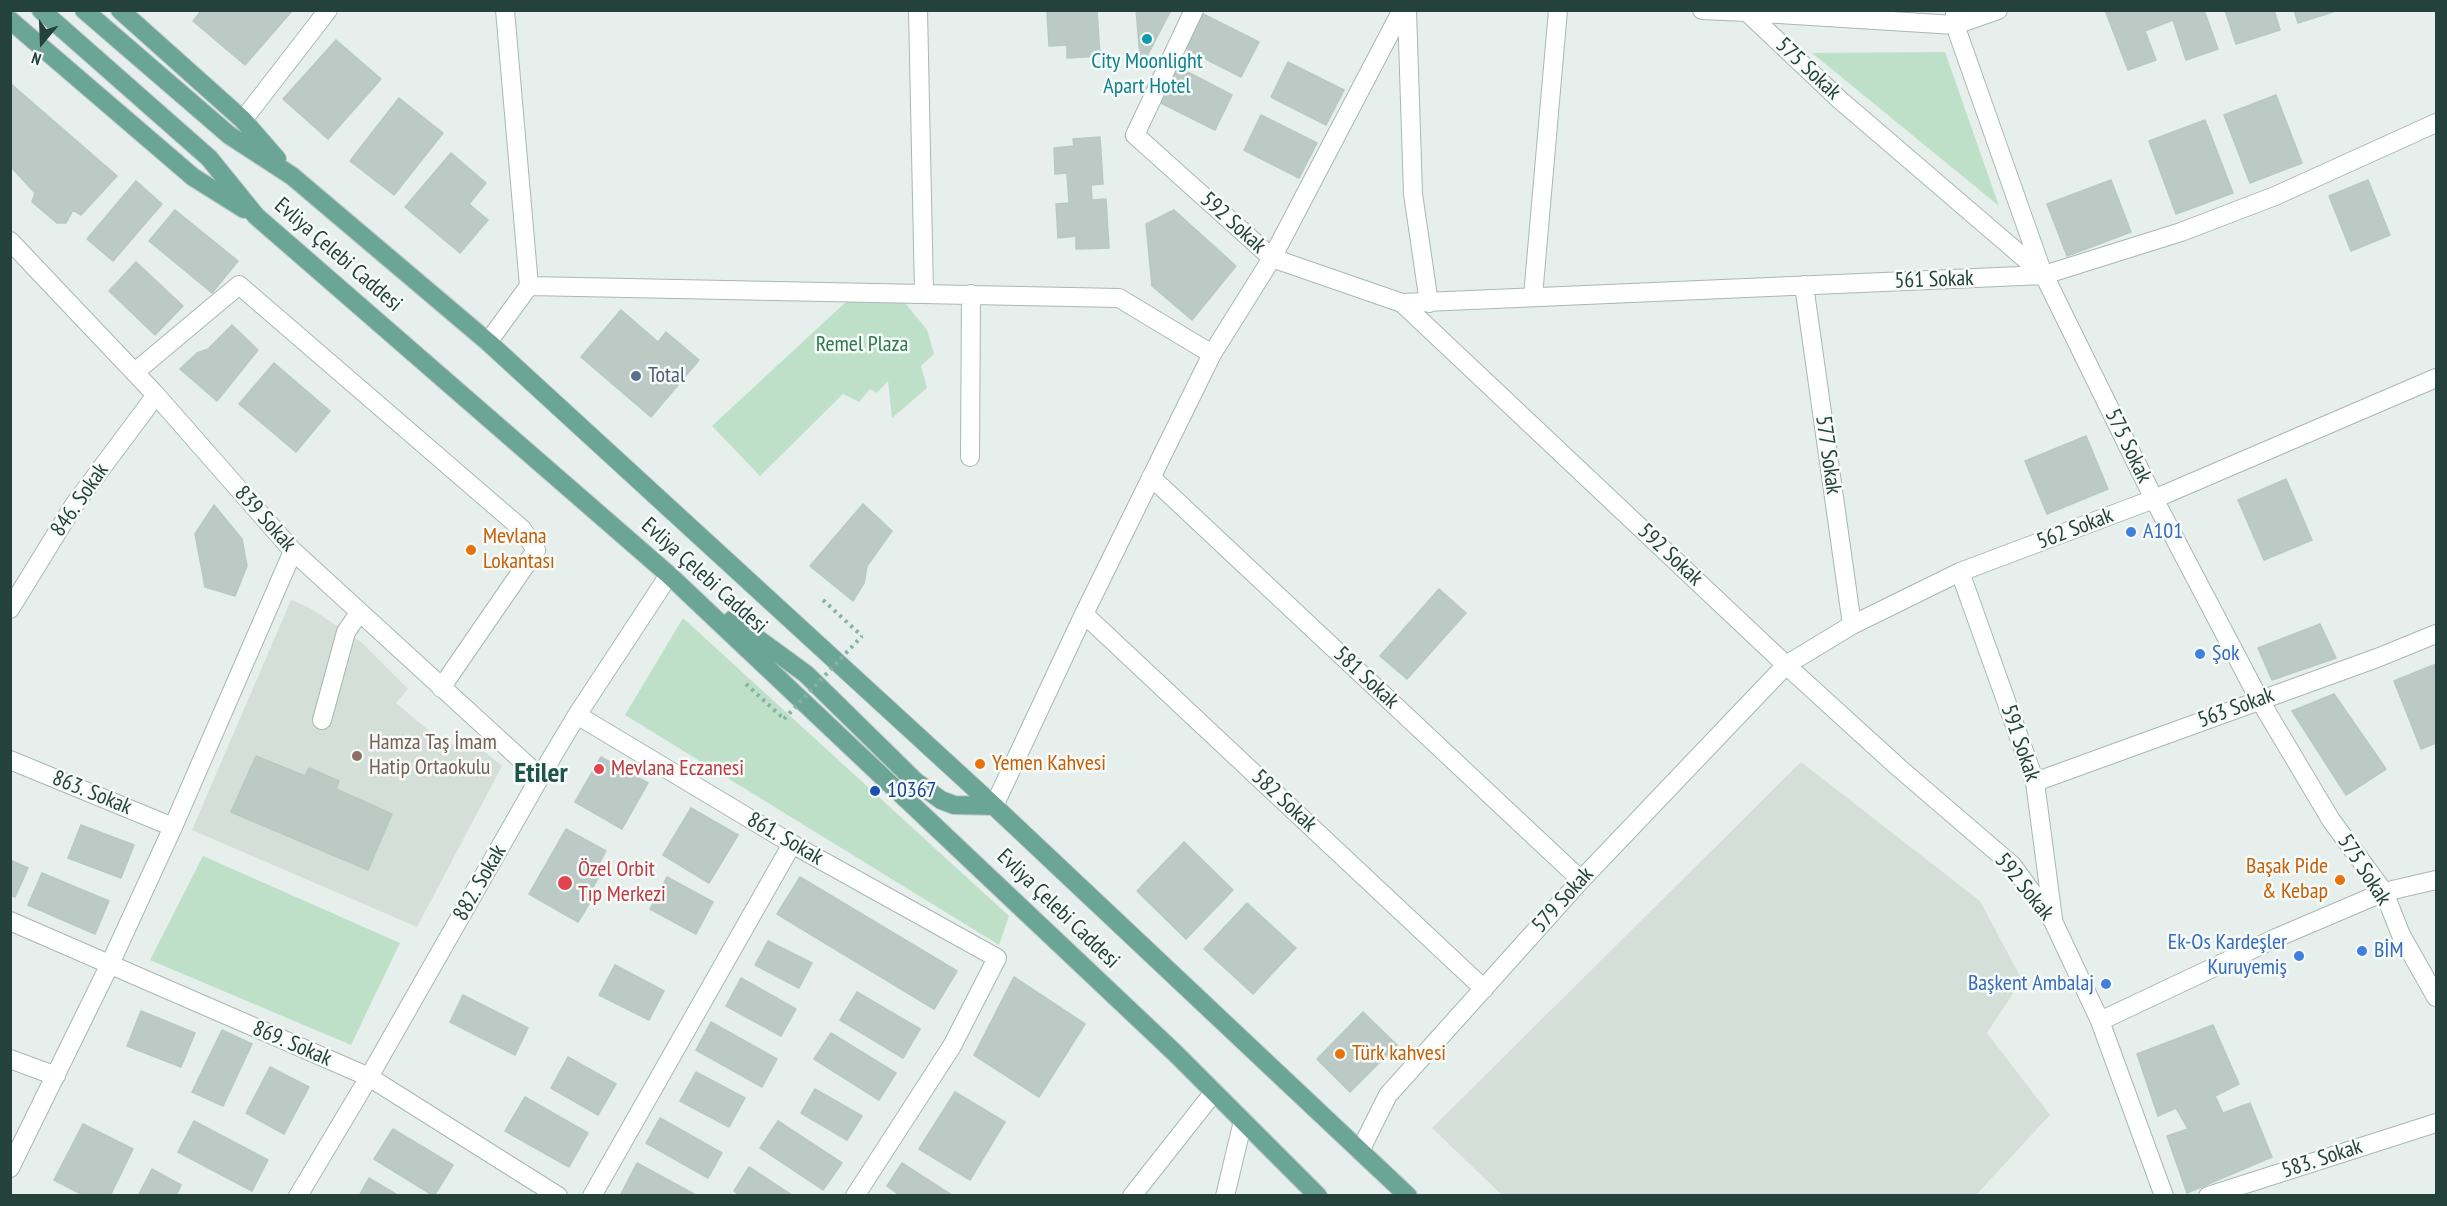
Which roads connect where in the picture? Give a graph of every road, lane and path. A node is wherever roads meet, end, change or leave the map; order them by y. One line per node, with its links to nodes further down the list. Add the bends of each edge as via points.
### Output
1 (41, 10): 19 (main road, Evliya Çelebi Caddesi, via 209,158)
2 (84, 10): 18 (main road, Evliya Çelebi Caddesi, via 229,135)
3 (120, 10): 16 (main road)
4 (328, 10): 16 (street)
5 (505, 10): 24 (street)
6 (918, 10): 25 (street)
7 (1194, 10): 21 (street, 592 Sokak, via 1136,135)
8 (1402, 10): 21 (street)
9 (1407, 10): 29 (street, via 1413,194)
10 (1558, 10): 27 (street)
11 (1702, 10): 13 (street)
12 (1998, 10): 14 (street)
13 (1747, 12): 14 (street); 22 (street, 575 Sokak, via 1840,100)
14 (1955, 18): 22 (street)
15 (10, 20): 19 (main road, via 193,177)
16 (243, 120): 18 (main road)
17 (2436, 123): 22 (street, 561 Sokak, via 2275,196 2181,232)
18 (292, 176): 30 (main road, Evliya Çelebi Caddesi)
19 (256, 216): 40 (main road, Evliya Çelebi Caddesi)
20 (10, 240): 32 (street, 839 Sokak)
21 (1272, 258): 28 (street, 592 Sokak); 31 (street)
22 (2044, 275): 23 (street, 561 Sokak); 37 (street, 575 Sokak)
23 (1804, 285): 27 (street, 561 Sokak); 45 (street, 577 Sokak)
24 (529, 286): 25 (street); 30 (street)
25 (924, 293): 26 (street)
26 (971, 294): 31 (street, via 1119,298); 35 (street)
27 (1533, 296): 29 (street, 561 Sokak)
28 (1402, 303): 29 (street, 561 Sokak); 47 (street, 592 Sokak)
29 (1429, 303)
30 (488, 342): 56 (main road, Evliya Çelebi Caddesi)
31 (1212, 354): 36 (street)
32 (135, 372): 34 (street, 839 Sokak); 49 (street, via 239,285 522,529 536,550)
33 (2436, 378): 37 (street, 562 Sokak)
34 (156, 394): 38 (street, 839 Sokak); 42 (street, 846. Sokak, via 74,505)
35 (970, 457)
36 (1151, 477): 44 (street); 59 (street, 581 Sokak)
37 (2154, 499): 39 (street, 562 Sokak); 50 (street, 575 Sokak)
38 (293, 551): 43 (street, 839 Sokak); 57 (street)
39 (1960, 572): 45 (street, 562 Sokak); 55 (street, 591 Sokak)
40 (669, 575): 51 (street, 882. Sokak); 56 (main road, via 806,674 915,781 941,800 954,805); 71 (main road, Evliya Çelebi Caddesi)
41 (824, 600): 48 (path, bridge, via 862,636 784,719)
42 (10, 609)
43 (359, 613): 49 (street, 839 Sokak); 52 (street, via 346,632)
44 (1083, 614): 56 (street); 65 (street, 582 Sokak)
45 (1852, 625): 47 (street, 562 Sokak)
46 (2436, 634): 50 (street, 563 Sokak)
47 (1786, 664): 59 (street, 579 Sokak); 63 (street, 592 Sokak, via 2012,865)
48 (746, 684)
49 (441, 688): 54 (street, 839 Sokak)
50 (2259, 699): 55 (street, 563 Sokak); 61 (street, 575 Sokak, via 2331,820)
51 (577, 715): 54 (street, 882. Sokak); 58 (street, 861. Sokak)
52 (322, 720)
53 (10, 760): 57 (street, 863. Sokak)
54 (540, 777): 70 (street, 882. Sokak)
55 (2035, 782): 63 (street, 591 Sokak)
56 (994, 806): 74 (main road, Evliya Çelebi Caddesi)
57 (173, 827): 64 (street)
58 (792, 844): 79 (street); 80 (street, 861. Sokak, via 997,958 952,1046)
59 (1581, 880): 65 (street, 579 Sokak)
60 (2436, 880): 61 (street)
61 (2384, 892): 66 (street, 575 Sokak, via 2401,935); 67 (street)
62 (10, 921): 64 (street, 869. Sokak)
63 (2053, 921): 67 (street, 592 Sokak)
64 (110, 964): 69 (street); 70 (street, 869. Sokak)
65 (1484, 988): 74 (street, 579 Sokak, via 1388,1095)
66 (2436, 997)
67 (2100, 1021): 84 (street, 592 Sokak)
68 (10, 1059): 69 (street)
69 (57, 1077): 75 (street)
70 (369, 1077): 77 (street, 882. Sokak); 78 (street, 869. Sokak)
71 (1214, 1092): 72 (main road, Evliya Çelebi Caddesi); 81 (street)
72 (1243, 1121): 82 (street); 83 (main road, Evliya Çelebi Caddesi)
73 (2436, 1123): 85 (street, 583. Sokak)
74 (1360, 1151): 76 (main road, Evliya Çelebi Caddesi)
75 (10, 1168)
76 (1405, 1194)
77 (298, 1196)
78 (558, 1196)
79 (592, 1196)
80 (855, 1196)
81 (1131, 1196)
82 (1225, 1196)
83 (1318, 1196)
84 (2163, 1196)
85 (2208, 1196)

